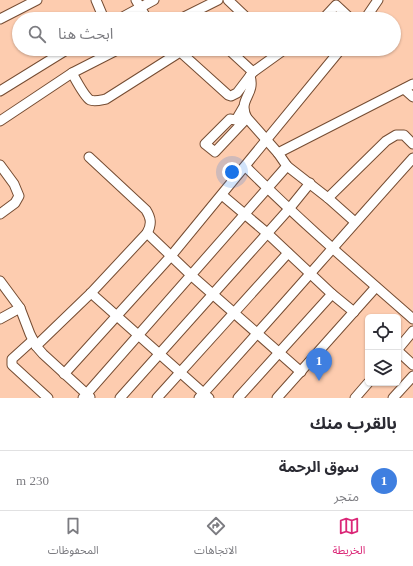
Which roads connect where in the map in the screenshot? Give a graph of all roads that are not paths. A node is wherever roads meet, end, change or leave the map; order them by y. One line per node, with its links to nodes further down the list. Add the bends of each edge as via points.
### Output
1 (37, 0): 10 (street)
2 (96, 0): 11 (street)
3 (154, 0): 7 (street)
4 (218, 0): 14 (street)
5 (228, 0): 15 (street)
6 (378, 0): 18 (street)
7 (138, 3): 12 (street); 13 (street)
8 (334, 3): 16 (street); 17 (street)
9 (12, 12): 19 (street)
10 (12, 12)
11 (101, 12)
12 (127, 12)
13 (143, 12)
14 (201, 12)
15 (241, 12)
16 (328, 12)
17 (344, 12)
18 (370, 12)
19 (0, 18)
20 (57, 56): 31 (street)
21 (106, 56): 27 (street)
22 (170, 56): 27 (street, via 100,101 90,100)
23 (184, 56): 28 (street, via 228,95 234,96)
24 (235, 56): 28 (street)
25 (274, 56): 28 (street)
26 (335, 56): 36 (street)
27 (72, 73): 35 (street)
28 (252, 74): 33 (street, via 252,85)
29 (413, 84): 30 (street)
30 (404, 89): 32 (street); 38 (street)
31 (0, 91)
32 (413, 97)
33 (243, 108): 34 (street); 34 (street, via 236,120 230,119 205,144 215,152)
34 (247, 118): 36 (street)
35 (0, 121)
36 (267, 140): 38 (street); 42 (street)
37 (413, 144): 47 (street, via 404,135 396,135 386,141)
38 (278, 153): 41 (street)
39 (89, 157): 52 (street, via 146,210 151,224)
40 (413, 158): 51 (street)
41 (287, 166): 44 (street); 45 (street)
42 (246, 167): 45 (street); 46 (street)
43 (1, 168): 49 (street, via 14,184 19,196 15,203)
44 (310, 183): 47 (street); 48 (street)
45 (268, 189): 48 (street); 50 (street)
46 (222, 195): 50 (street); 56 (street)
47 (328, 198): 51 (street)
48 (289, 209): 53 (street); 54 (street)
49 (0, 214)
50 (245, 214): 53 (street); 58 (street)
51 (355, 222): 54 (street)
52 (147, 233): 56 (street); 61 (street)
53 (267, 233): 55 (street); 63 (street)
54 (332, 248): 57 (street); 60 (street)
55 (288, 253): 57 (street); 65 (street)
56 (171, 256): 58 (street); 67 (street)
57 (310, 274): 62 (street); 71 (street)
58 (192, 276): 63 (street); 72 (street)
59 (0, 281): 64 (street)
60 (376, 287): 66 (street); 69 (street)
61 (91, 292): 67 (street); 73 (street)
62 (332, 294): 66 (street); 76 (street)
63 (213, 295): 65 (street); 75 (street)
64 (20, 308): 68 (street); 73 (street)
65 (234, 312): 71 (street); 79 (street)
66 (354, 312): 80 (street)
67 (117, 316): 72 (street); 81 (street)
68 (0, 319)
69 (413, 319)
70 (413, 331): 74 (street)
71 (258, 334): 76 (street); 84 (street)
72 (138, 335): 75 (street); 85 (street)
73 (35, 343): 81 (street); 86 (street, via 16,355 12,359 12,365)
74 (401, 346)
75 (159, 353): 79 (street); 87 (street)
76 (278, 353): 80 (street); 89 (street)
77 (401, 353): 78 (street)
78 (413, 365)
79 (181, 372): 84 (street); 88 (street)
80 (301, 372): 90 (street)
81 (64, 374): 85 (street)
82 (413, 376): 92 (street)
83 (365, 386): 91 (street)
84 (204, 396)
85 (87, 397)
86 (48, 398)
87 (120, 398)
88 (157, 398)
89 (238, 398)
90 (277, 398)
91 (355, 398)
92 (393, 398)

